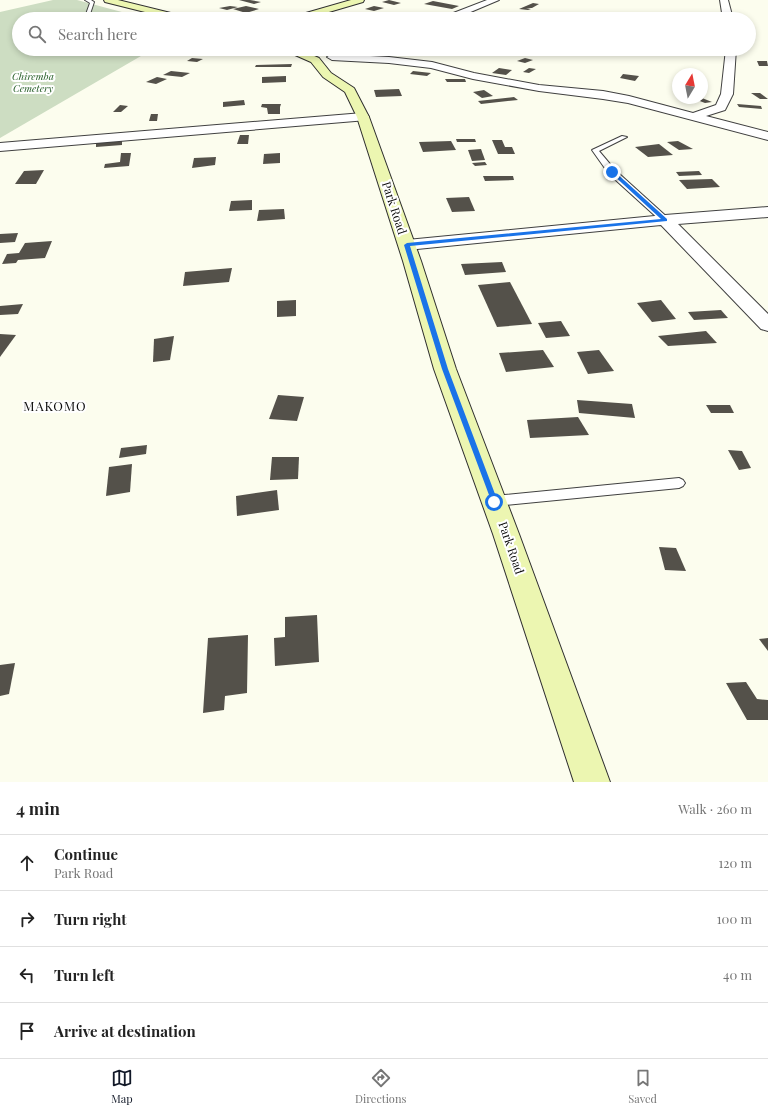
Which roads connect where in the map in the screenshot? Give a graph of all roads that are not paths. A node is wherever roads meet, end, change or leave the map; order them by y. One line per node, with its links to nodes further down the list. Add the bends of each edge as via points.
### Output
1 (87, 0): 6 (lane, via 92,2)
2 (108, 0): 7 (street)
3 (360, 0): 8 (street)
4 (495, 0): 9 (street)
5 (724, 0): 10 (street)
6 (89, 12)
7 (156, 12)
8 (319, 12)
9 (464, 12)
10 (727, 12)
11 (314, 56): 14 (street, Park Road)
12 (332, 56): 14 (street)
13 (730, 56): 16 (street, via 727,94 721,107)
14 (324, 59): 15 (street, Park Road, via 327,74 350,90); 16 (street, via 389,60 432,65 492,80 629,100)
15 (363, 117): 19 (street); 22 (street, Park Road)
16 (692, 117): 17 (street)
17 (768, 136)
18 (624, 137): 21 (lane, via 595,150 612,172)
19 (0, 147)
20 (768, 212): 21 (street)
21 (665, 220): 22 (street); 23 (street)
22 (407, 245): 25 (street, Park Road, via 445,369)
23 (768, 325)
24 (679, 483): 25 (lane)
25 (494, 502): 26 (street, Park Road)
26 (592, 782)

